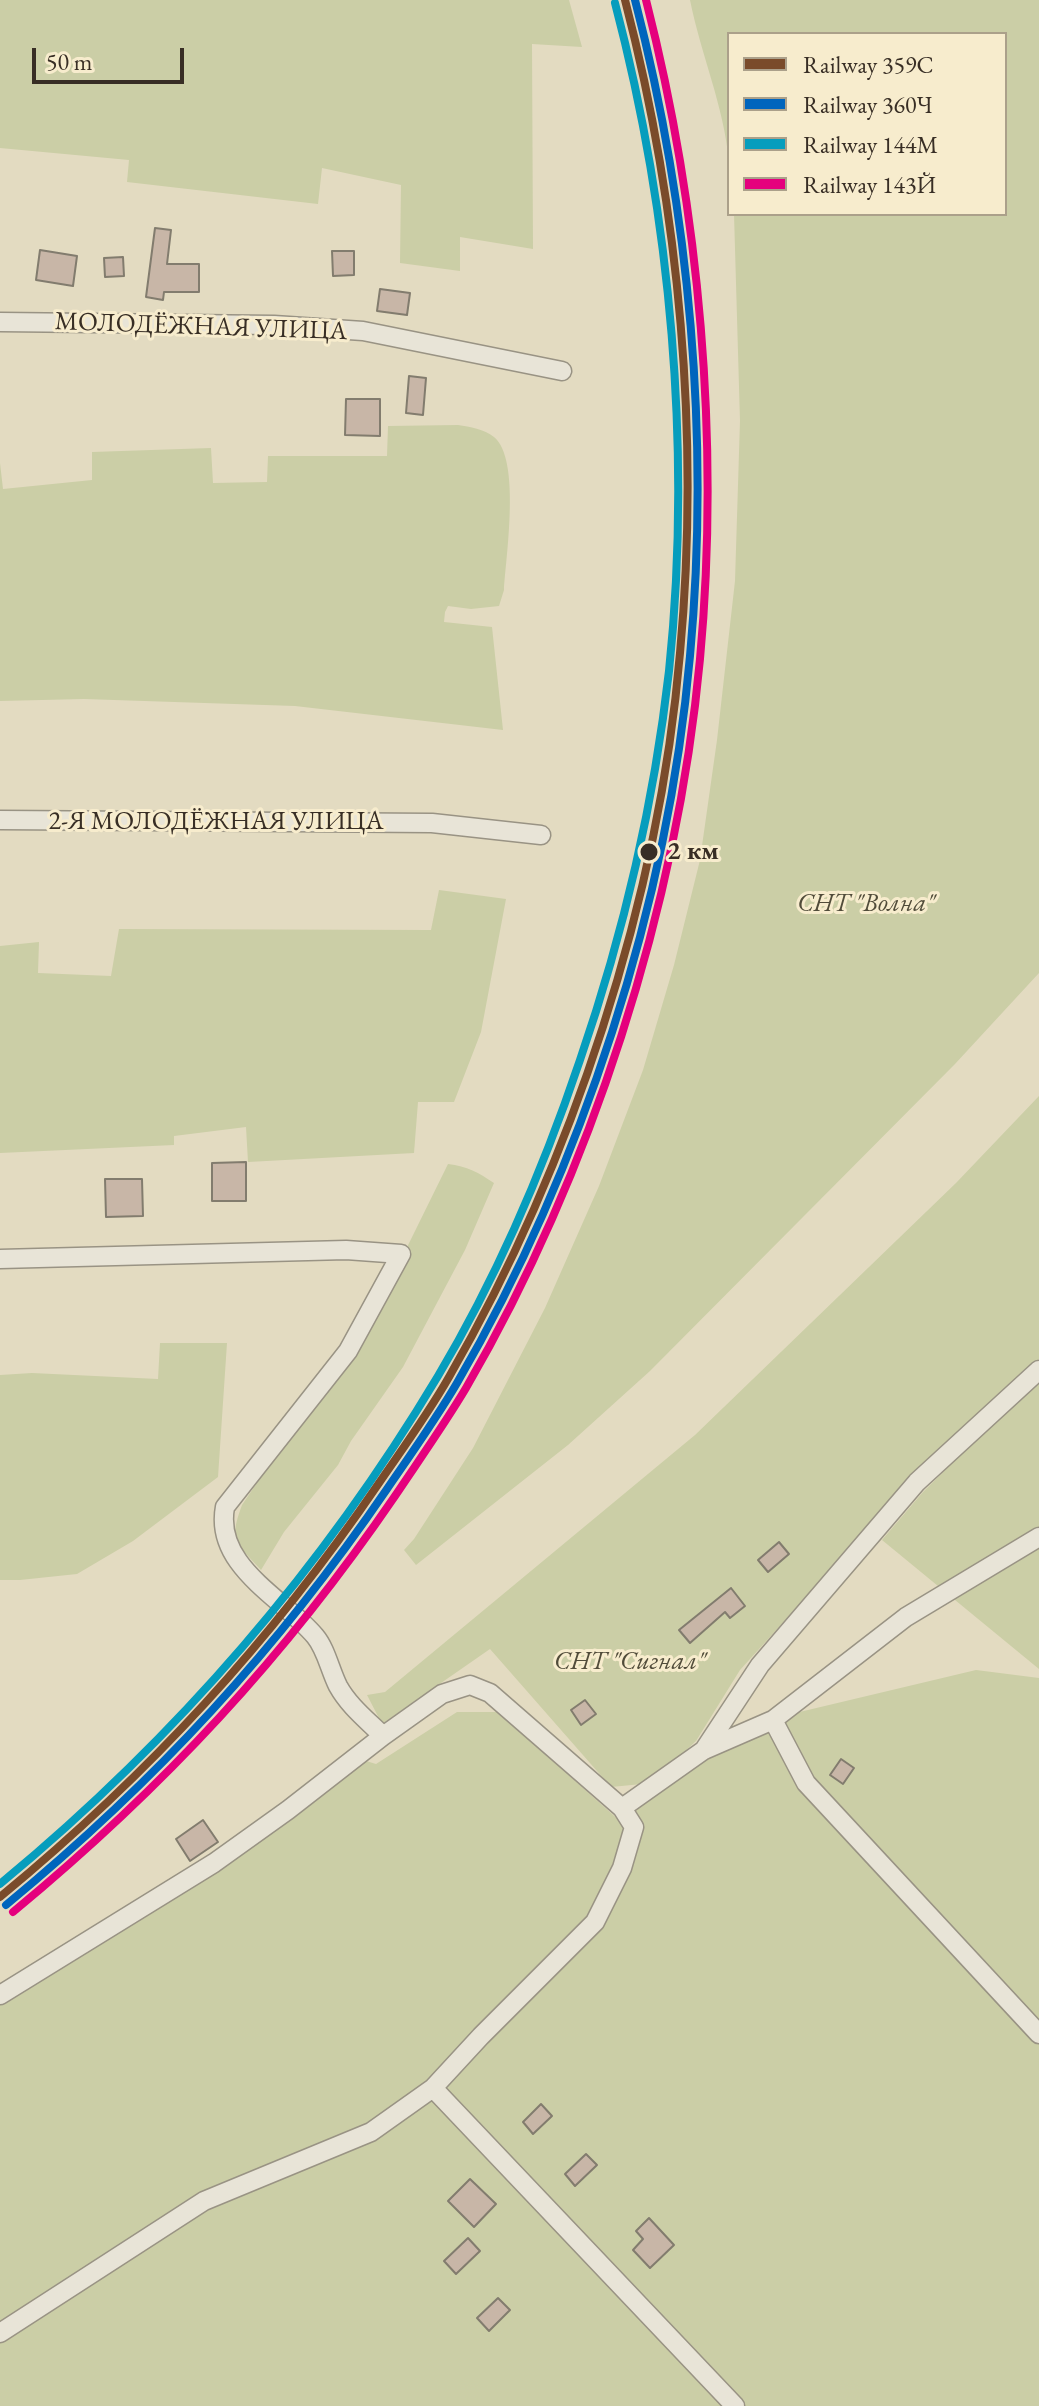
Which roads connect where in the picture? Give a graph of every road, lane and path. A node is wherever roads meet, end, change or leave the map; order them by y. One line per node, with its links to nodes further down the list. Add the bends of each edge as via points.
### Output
1 (0, 322): 2 (street, МОЛОДЁЖНАЯ УЛИЦА, via 363,331)
2 (562, 371)
3 (0, 820): 4 (street, 2-Я МОЛОДЁЖНАЯ УЛИЦА, via 432,823)
4 (541, 835)
5 (0, 1259): 9 (street, via 346,1250 401,1254 348,1351 225,1507 222,1523 238,1563 317,1638 349,1703)
6 (1039, 1370): 10 (street, via 917,1482 760,1665)
7 (1039, 1537): 8 (street, via 906,1617)
8 (773, 1720): 10 (street); 13 (street, via 806,1783)
9 (383, 1736): 11 (street, via 442,1694 470,1685 490,1693); 12 (street, via 214,1863)
10 (704, 1750): 11 (street)
11 (622, 1808): 14 (street, via 634,1827 622,1868 595,1922)
12 (0, 1995)
13 (1039, 2034)
14 (433, 2088): 15 (street, via 371,2132 204,2201); 16 (street)
15 (0, 2333)
16 (735, 2406)

